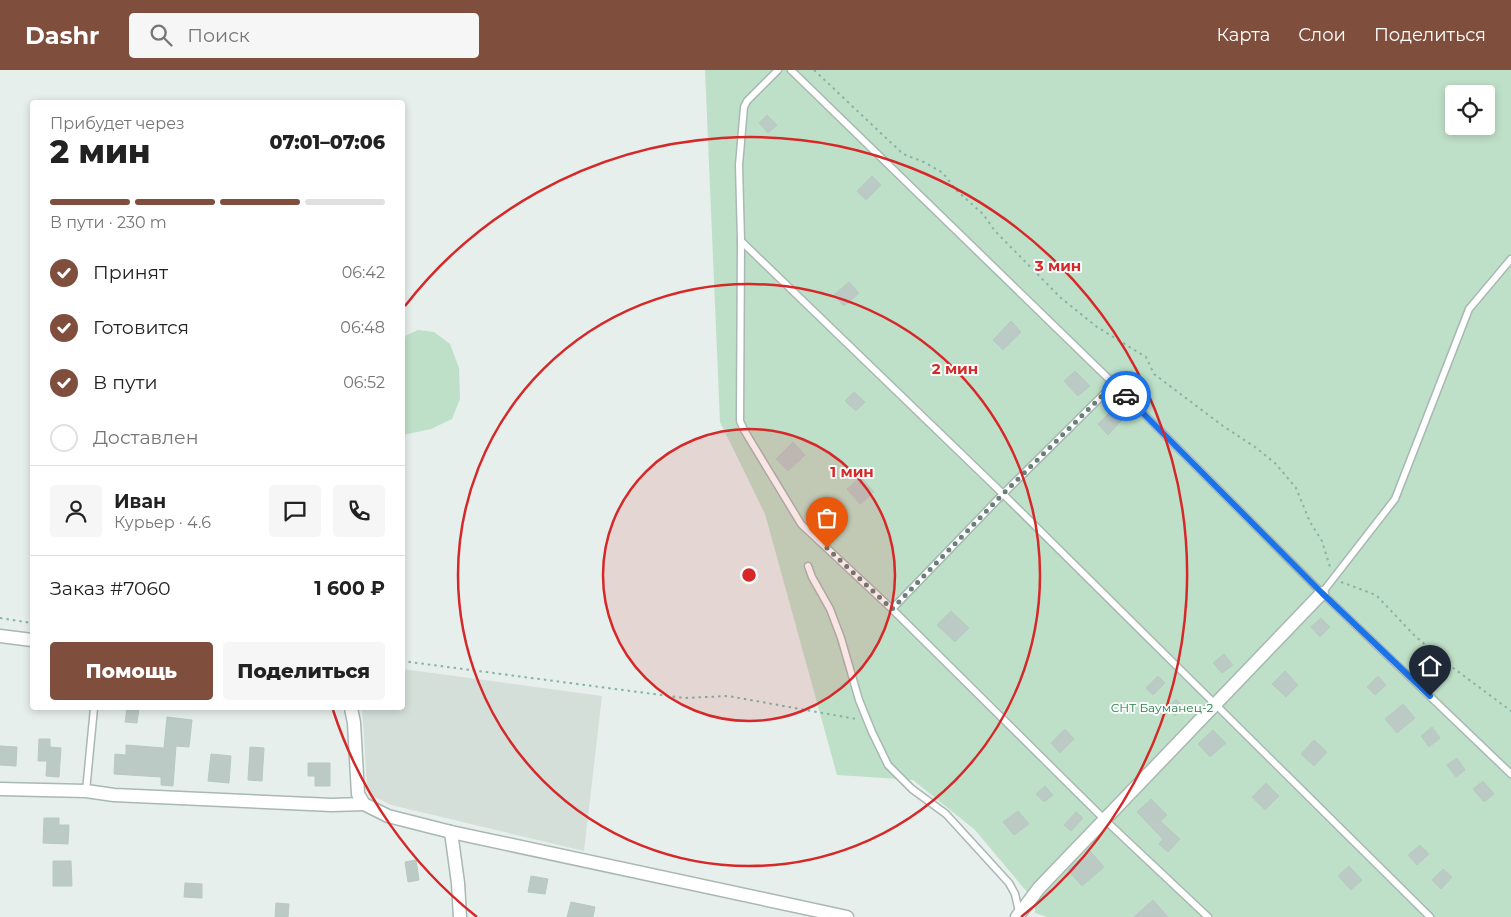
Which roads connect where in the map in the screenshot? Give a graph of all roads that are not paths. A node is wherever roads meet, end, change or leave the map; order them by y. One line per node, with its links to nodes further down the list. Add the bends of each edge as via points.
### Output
1 (778, 70): 3 (lane, via 744,107 739,165)
2 (791, 70): 5 (lane)
3 (741, 240): 6 (lane); 9 (lane, via 740,421 801,524)
4 (1511, 259): 8 (lane, via 1468,309 1395,500)
5 (1114, 384): 6 (lane); 8 (lane)
6 (1003, 494): 9 (lane); 12 (lane)
7 (808, 566): 23 (lane, via 830,609 859,700 888,765 912,789 946,814 1009,883)
8 (1322, 593): 12 (street); 15 (lane)
9 (892, 609): 19 (lane)
10 (0, 636): 11 (street)
11 (30, 640)
12 (1216, 704): 19 (street); 25 (lane)
13 (94, 710): 17 (lane)
14 (351, 710): 18 (street, via 358,794)
15 (1511, 774)
16 (0, 789): 17 (street)
17 (86, 791): 18 (street)
18 (364, 804): 20 (street, via 388,816)
19 (1105, 820): 23 (street, via 1039,888); 24 (lane)
20 (451, 832): 21 (street); 22 (street)
21 (460, 917)
22 (847, 917)
23 (1019, 917)
24 (1208, 917)
25 (1430, 917)

